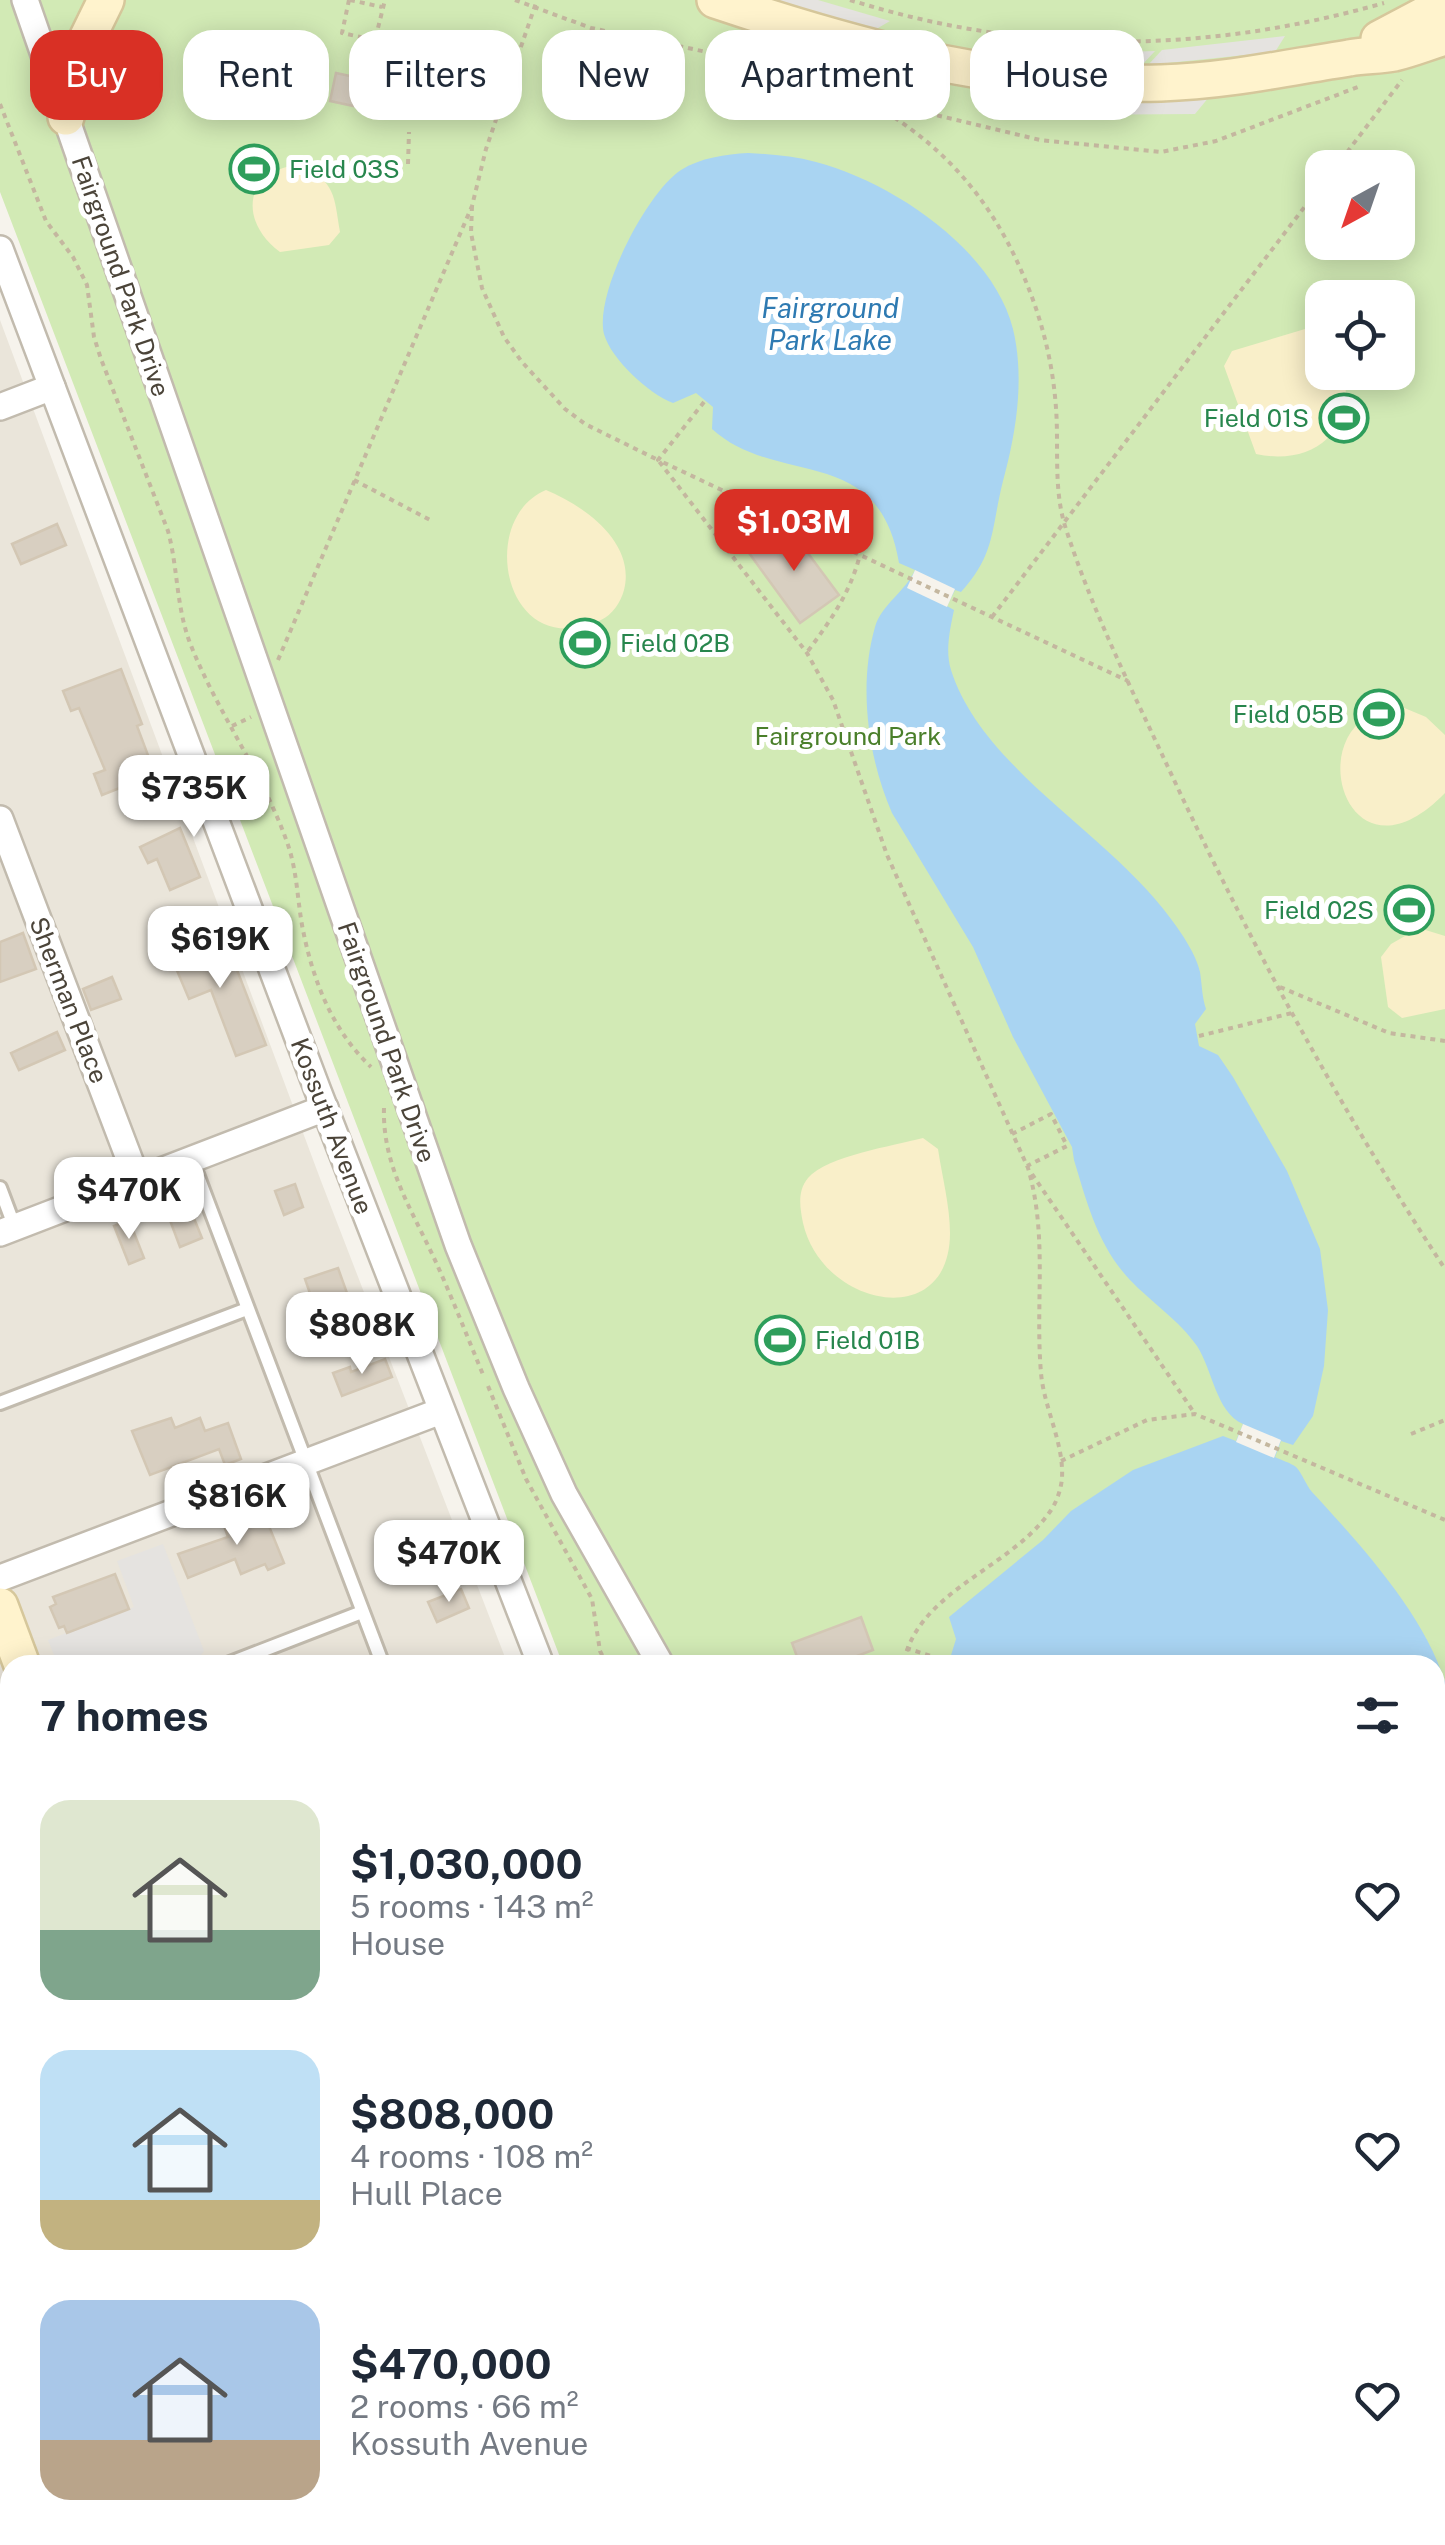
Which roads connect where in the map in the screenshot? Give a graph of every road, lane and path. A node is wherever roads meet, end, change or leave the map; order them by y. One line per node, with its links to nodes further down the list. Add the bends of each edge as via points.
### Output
1 (25, 0): 13 (street, Fairground Park Drive)
2 (106, 0): 14 (street)
3 (350, 0): 11 (path); 11 (path, via 342,33 375,40)
4 (385, 0): 11 (path)
5 (515, 0): 12 (path)
6 (537, 0): 12 (path)
7 (715, 0): 17 (street, via 864,48 1019,78 1162,83)
8 (850, 0): 9 (path, via 994,34 1085,43 1195,39)
9 (1391, 1)
10 (1445, 4): 17 (street)
11 (382, 7)
12 (535, 7): 16 (path, via 591,28); 26 (path)
13 (36, 30)
14 (91, 30)
15 (1445, 37): 17 (street)
16 (705, 53)
17 (1354, 72): 20 (path, via 1198,147 1160,152 1040,140)
18 (1393, 75): 24 (path, via 1410,70)
19 (0, 104): 42 (path, via 46,221 87,285 98,348 168,530 180,616)
20 (950, 118)
21 (67, 120): 74 (street, Fairground Park Drive, via 458,1245 564,1494)
22 (899, 120): 35 (path, via 943,152 976,192 1032,295 1056,409)
23 (410, 132): 25 (path)
24 (1349, 150)
25 (408, 164)
26 (472, 206): 32 (path, via 482,288 522,362 585,424); 33 (path)
27 (1305, 206): 35 (path)
28 (0, 249): 29 (street, Kossuth Avenue)
29 (52, 387): 31 (street); 49 (street, Kossuth Avenue)
30 (704, 402): 32 (path)
31 (0, 407)
32 (658, 460): 36 (path); 38 (path)
33 (354, 480): 34 (path); 39 (path)
34 (432, 521)
35 (1064, 524): 37 (path); 40 (path)
36 (860, 555): 37 (path); 38 (path, via 840,608)
37 (992, 617): 40 (path)
38 (807, 653): 50 (path, via 832,700 886,855)
39 (276, 666)
40 (1128, 681): 44 (path)
41 (255, 715): 42 (path)
42 (230, 726): 48 (path, via 286,838 303,927 337,1030)
43 (0, 819): 53 (street, Sherman Place)
44 (1280, 986): 45 (path); 47 (path, via 1389,1033)
45 (1293, 1013): 46 (path); 56 (path)
46 (1199, 1036)
47 (1445, 1041)
48 (372, 1068)
49 (325, 1108): 51 (street); 59 (street, Kossuth Avenue)
50 (1012, 1134): 52 (path); 52 (path, via 1051,1114 1067,1146)
51 (192, 1161): 53 (street); 57 (lane)
52 (1027, 1167): 60 (path); 63 (path, via 1042,1248 1041,1374)
53 (138, 1182): 55 (street)
54 (0, 1188): 55 (lane)
55 (8, 1230)
56 (1445, 1269)
57 (248, 1310): 58 (lane); 64 (lane)
58 (0, 1404)
59 (441, 1411): 64 (street); 73 (street, Kossuth Avenue)
60 (1195, 1414): 63 (path, via 1147,1420); 65 (path)
61 (1445, 1420): 62 (path)
62 (1412, 1434)
63 (1061, 1461): 69 (path, via 1062,1480 1047,1516 936,1610)
64 (304, 1462): 66 (street); 68 (lane)
65 (1445, 1520)
66 (0, 1578)
67 (0, 1606): 70 (street)
68 (362, 1612): 71 (lane); 72 (lane)
69 (906, 1648): 75 (path); 76 (path)
70 (18, 1655)
71 (251, 1655)
72 (378, 1655)
73 (537, 1655)
74 (655, 1655)
75 (905, 1655)
76 (926, 1655)

